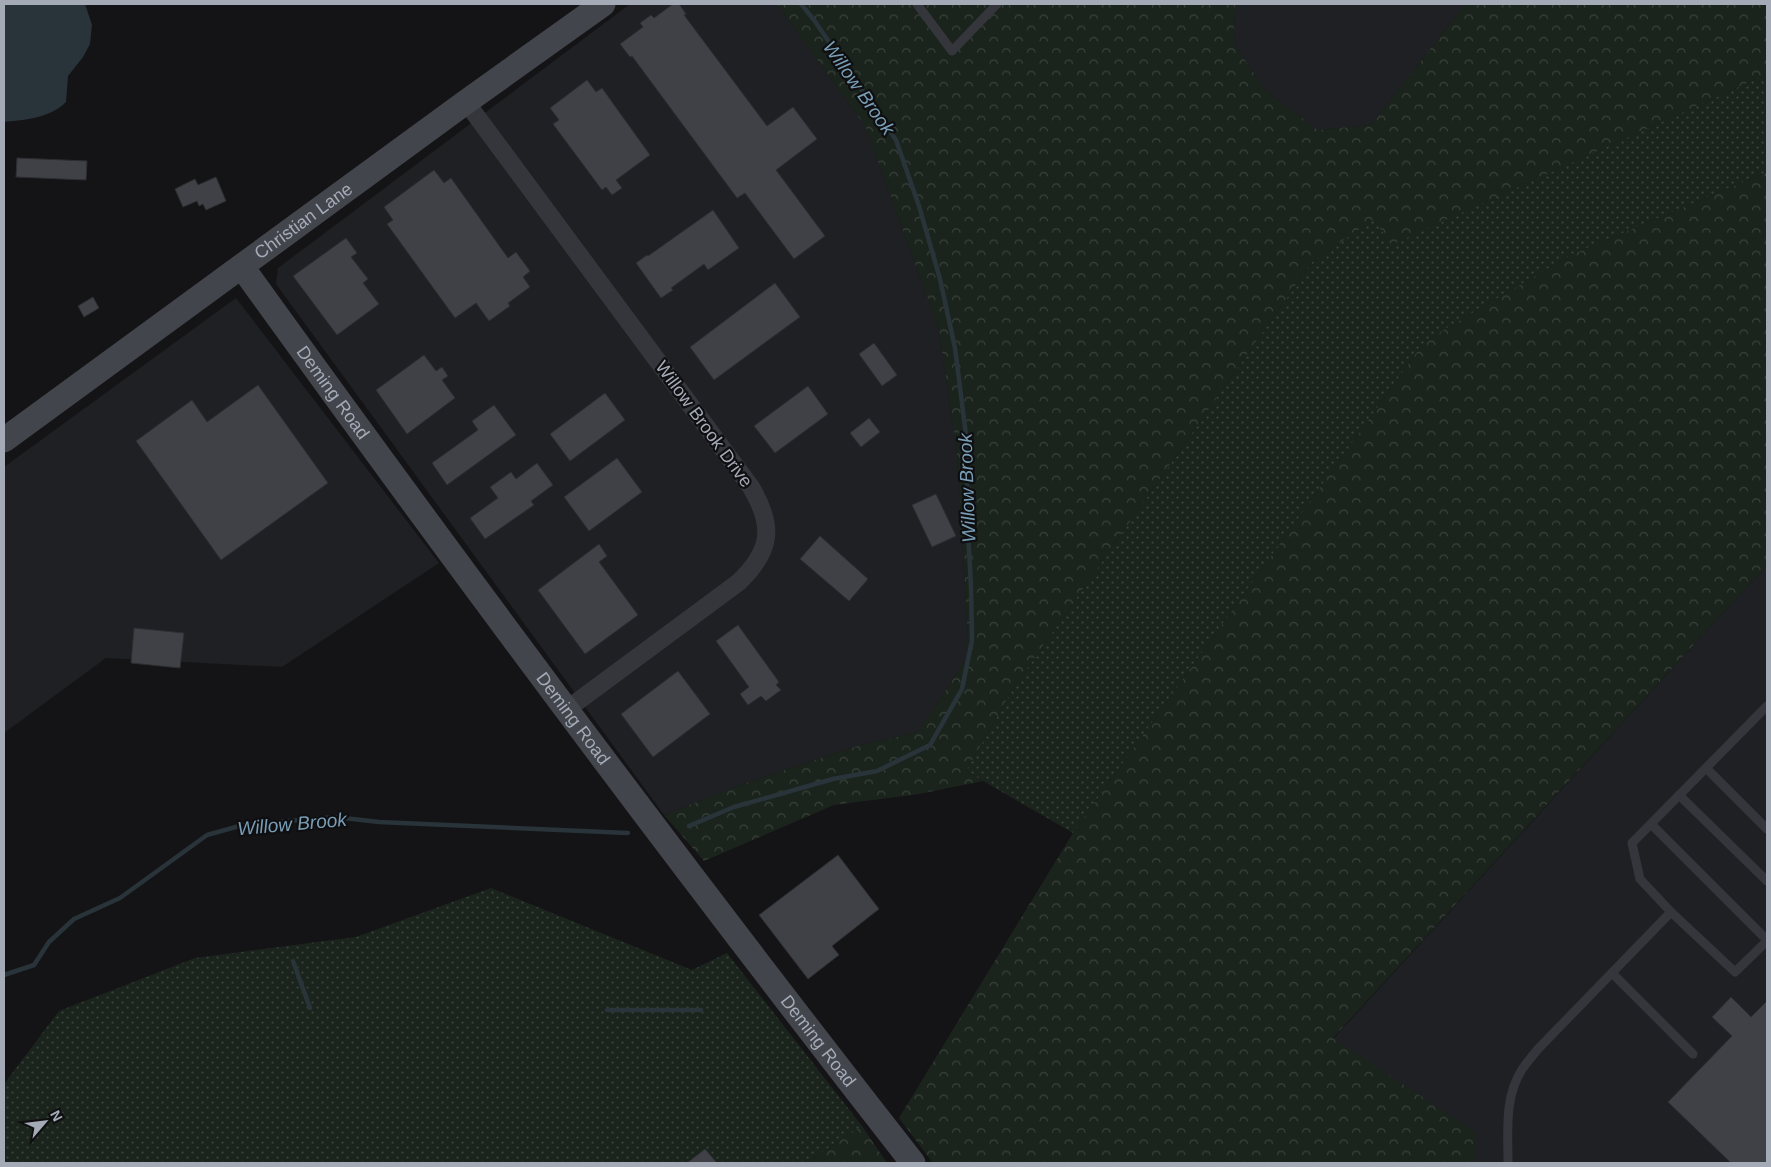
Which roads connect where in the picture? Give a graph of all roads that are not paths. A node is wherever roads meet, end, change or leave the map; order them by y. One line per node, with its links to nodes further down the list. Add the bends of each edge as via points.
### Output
1 (603, 4): 4 (street, Christian Lane)
2 (917, 4): 3 (lane, via 952,51)
3 (997, 4)
4 (466, 102): 5 (street, Christian Lane); 8 (street, Willow Brook Drive, via 751,487 761,504 765,520 766,539 761,556 752,569)
5 (242, 267): 6 (street, Christian Lane); 8 (street, Deming Road)
6 (4, 440)
7 (1767, 706): 9 (lane)
8 (566, 710): 18 (street, Deming Road)
9 (1706, 768): 10 (lane); 12 (lane)
10 (1679, 795): 11 (lane); 13 (lane)
11 (1650, 824): 14 (lane, via 1632,843 1640,880); 15 (lane)
12 (1767, 829)
13 (1767, 881)
14 (1671, 912): 15 (lane, via 1736,972); 16 (lane)
15 (1767, 940)
16 (1612, 973): 17 (lane); 19 (lane, via 1522,1068 1508,1108)
17 (1693, 1054)
18 (913, 1163)
19 (1508, 1163)

